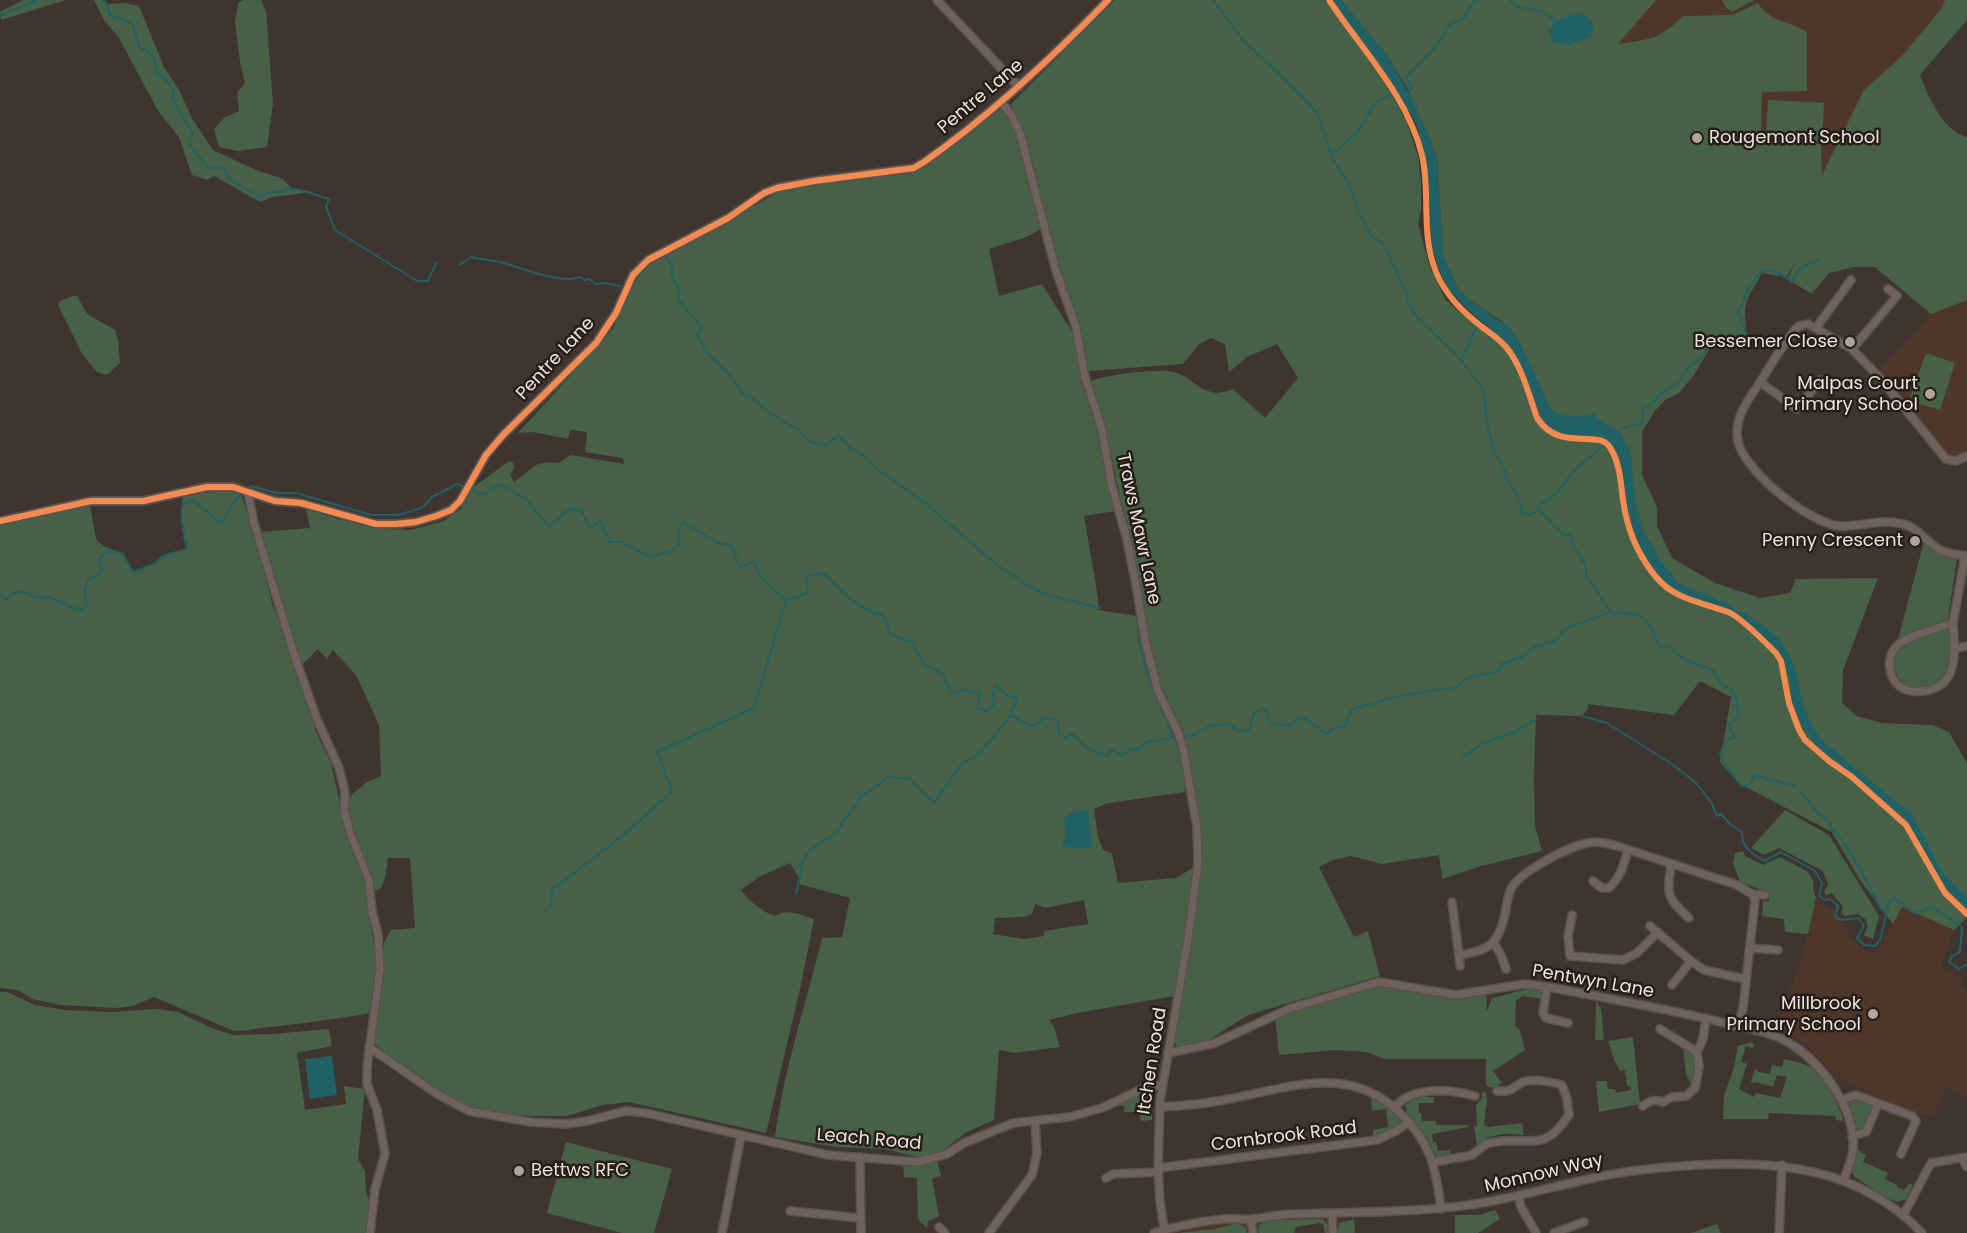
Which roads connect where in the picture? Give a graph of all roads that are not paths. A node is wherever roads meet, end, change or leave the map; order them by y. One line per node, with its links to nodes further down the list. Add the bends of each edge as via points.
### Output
1 (937, 0): 3 (street)
2 (1108, 0): 3 (street, Pentre Lane)
3 (1019, 87): 4 (street, Pentre Lane)
4 (1002, 103): 12 (street, Pentre Lane, via 914,168 777,188 648,260 633,275 616,313 596,343 504,434 451,510 416,522 376,524); 37 (street, Traws Mawr Lane, via 1020,133 1056,272 1076,327 1127,540 1145,642 1158,691 1183,748 1197,828 1198,863)
5 (1851, 280): 7 (street)
6 (1888, 289): 8 (street, via 1897,296)
7 (1816, 328): 8 (street); 10 (street, via 1808,324 1798,327)
8 (1852, 349): 11 (street, via 1946,459 1956,461)
9 (1821, 380): 10 (street, via 1797,409)
10 (1760, 382): 14 (street, via 1742,411 1737,425 1738,441 1749,462 1790,502 1813,518 1839,526 1885,521 1905,524 1941,550)
11 (1967, 456)
12 (248, 493): 13 (street, Pentre Lane, via 207,487 143,501 91,501); 45 (street, via 293,651 339,768 350,833 369,880 380,969)
13 (0, 521)
14 (1966, 556): 15 (street)
15 (1953, 623): 17 (street); 17 (street, via 1899,644 1890,656 1893,679 1905,690 1924,691 1942,685 1953,665)
16 (1967, 646): 17 (street)
17 (1953, 649)
18 (1628, 850): 19 (street); 20 (street, via 1623,867 1609,888); 30 (street, via 1601,842 1587,843 1533,869 1513,885)
19 (1671, 865): 21 (street, via 1737,885); 27 (street, via 1671,900)
20 (1593, 881)
21 (1752, 894): 22 (street); 31 (street, via 1755,900)
22 (1765, 896)
23 (1452, 902): 25 (street)
24 (1462, 915): 25 (street)
25 (1454, 916): 33 (street)
26 (1569, 918): 29 (street, via 1570,961 1623,960 1637,953)
27 (1689, 918)
28 (1650, 926): 29 (street)
29 (1658, 932): 34 (street)
30 (1494, 944): 33 (street); 36 (street)
31 (1750, 948): 32 (street); 38 (street)
32 (1778, 950)
33 (1459, 955): 35 (street)
34 (1691, 961): 38 (street, via 1714,974); 39 (street)
35 (1460, 966)
36 (1506, 969)
37 (1182, 970): 47 (street, Itchen Road)
38 (1745, 979): 43 (street)
39 (1672, 985)
40 (1547, 987): 41 (street, Pentwyn Lane); 42 (street, via 1546,1018); 47 (street, Pentwyn Lane, via 1524,984 1456,995 1379,982 1291,1008 1215,1043)
41 (1706, 1018): 43 (street, Pentwyn Lane); 46 (street)
42 (1568, 1023)
43 (1738, 1026): 51 (street, Pentwyn Lane, via 1793,1045 1823,1073)
44 (1660, 1029): 46 (street)
45 (369, 1047): 58 (street, Leach Road, via 469,1111 566,1124 625,1111 678,1119); 79 (street, via 367,1084 385,1147)
46 (1697, 1052): 53 (street, via 1699,1077 1691,1094 1663,1102 1649,1101)
47 (1168, 1053): 48 (street, Itchen Road)
48 (1161, 1085): 54 (street, Itchen Road); 56 (street, Leach Road, via 1070,1118)
49 (1497, 1091): 63 (street, via 1509,1092 1526,1081 1551,1081 1562,1085 1569,1115 1547,1139 1494,1142 1472,1155)
50 (1475, 1096): 55 (street, via 1461,1092 1412,1093)
51 (1841, 1100): 52 (street, via 1856,1095); 59 (street, Pentwyn Lane)
52 (1878, 1104): 59 (street, via 1866,1132); 60 (street, via 1916,1121)
53 (1643, 1106)
54 (1160, 1107): 55 (street, via 1320,1082 1371,1090); 66 (street, Itchen Road)
55 (1395, 1107): 57 (street)
56 (1035, 1120): 61 (street, Leach Road, via 984,1133 929,1160); 83 (street, via 1037,1153 1032,1175)
57 (1409, 1122): 63 (street); 66 (street, Cornbrook Road, via 1377,1140)
58 (741, 1136): 61 (street, Leach Road, via 828,1155); 80 (street)
59 (1852, 1136): 68 (street, Pentwyn Lane, via 1851,1160)
60 (1901, 1154)
61 (860, 1157): 74 (street)
62 (1965, 1157): 65 (street); 73 (street, via 1931,1163)
63 (1434, 1162): 70 (street)
64 (1782, 1166): 68 (street, Monnow Way); 69 (street, Monnow Way, via 1728,1163 1644,1168); 89 (street)
65 (1967, 1167)
66 (1159, 1170): 67 (street, Cornbrook Road); 78 (street, Itchen Road)
67 (1106, 1178)
68 (1844, 1180): 73 (street, Monnow Way)
69 (1518, 1196): 70 (street, Monnow Way); 87 (street)
70 (1441, 1209): 72 (street, Monnow Way)
71 (790, 1211): 74 (street)
72 (1332, 1213): 75 (street, Monnow Way); 86 (street)
73 (1904, 1214): 90 (street, Monnow Way)
74 (860, 1218): 81 (street)
75 (1251, 1219): 78 (street, Monnow Way); 85 (street)
76 (1584, 1222): 88 (street)
77 (939, 1227): 82 (street)
78 (1164, 1229): 84 (street, Monnow Way)
79 (370, 1233)
80 (722, 1233)
81 (861, 1233)
82 (945, 1233)
83 (988, 1233)
84 (1154, 1233)
85 (1253, 1233)
86 (1333, 1233)
87 (1536, 1233)
88 (1554, 1233)
89 (1779, 1233)
90 (1922, 1233)

